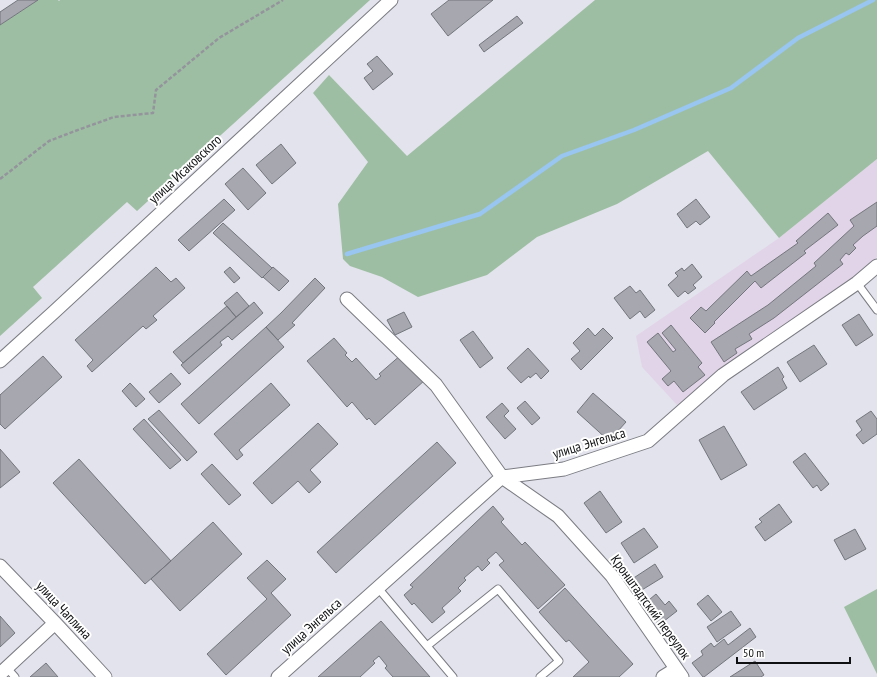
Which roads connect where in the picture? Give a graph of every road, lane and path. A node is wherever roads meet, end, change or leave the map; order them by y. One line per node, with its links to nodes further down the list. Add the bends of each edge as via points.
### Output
1 (283, 0): 3 (path, via 219,38 156,90 152,113 114,117 49,142)
2 (392, 0): 8 (street, улица Исаковского)
3 (0, 179)
4 (877, 266): 5 (street, улица Энгельса)
5 (857, 283): 7 (lane); 9 (street, улица Энгельса, via 722,375 648,441 564,469)
6 (347, 299): 9 (street, Кронштадтский переулок, via 436,385)
7 (877, 310)
8 (0, 361)
9 (502, 477): 11 (street, улица Энгельса); 15 (street, Кронштадтский переулок, via 558,516 568,527 612,576)
10 (0, 566): 12 (street, улица Чаплина)
11 (378, 588): 13 (lane); 17 (street, улица Энгельса)
12 (55, 623): 14 (street); 16 (street, улица Чаплина)
13 (427, 646): 18 (lane); 19 (lane, via 498,589 559,662)
14 (7, 673)
15 (679, 673): 20 (street)
16 (105, 677)
17 (278, 677)
18 (453, 677)
19 (540, 677)
20 (663, 677)

